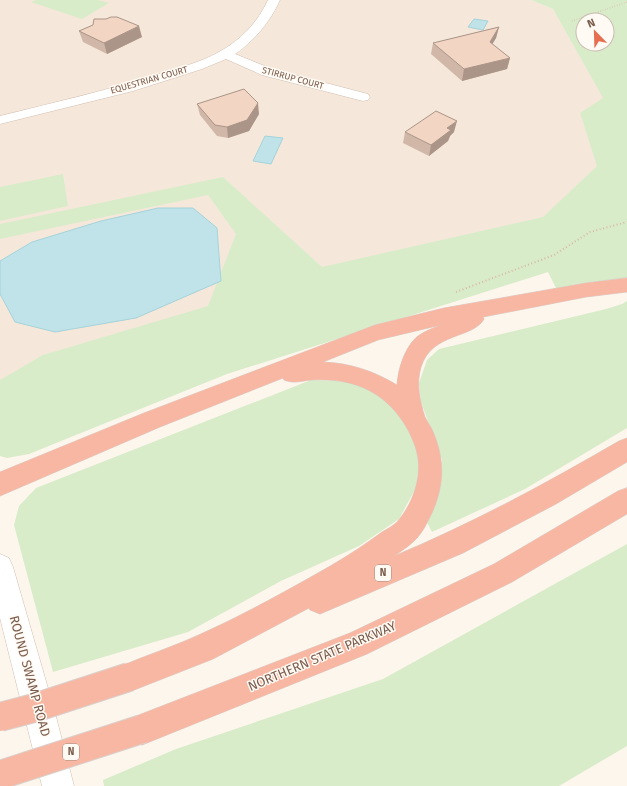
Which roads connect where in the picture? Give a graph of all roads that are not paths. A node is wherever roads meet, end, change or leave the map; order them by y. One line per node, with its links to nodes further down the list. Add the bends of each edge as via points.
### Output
1 (274, 0): 2 (street, EQUESTRIAN COURT, via 263,21 247,38)
2 (225, 54): 3 (street, STIRRUP COURT, via 267,72); 4 (street, EQUESTRIAN COURT, via 210,62 150,82)
3 (363, 97)
4 (0, 120)
5 (627, 285): 6 (highway)
6 (512, 303): 7 (highway, via 376,333); 8 (highway, via 423,343 411,362 407,384 409,402)
7 (227, 391): 8 (highway, via 304,372 346,373 379,385 395,396); 10 (highway)
8 (416, 420): 13 (highway, via 429,449 431,470 429,492 420,512 406,531 371,557)
9 (627, 449): 13 (highway, N, via 548,496 454,544)
10 (0, 484)
11 (627, 500): 15 (highway, NORTHERN STATE PARKWAY / N, bridge, via 503,573 357,644 142,729)
12 (0, 567): 16 (street, ROUND SWAMP ROAD)
13 (203, 649): 14 (highway, N, bridge, via 129,677)
14 (0, 717)
15 (0, 775)
16 (58, 786)

